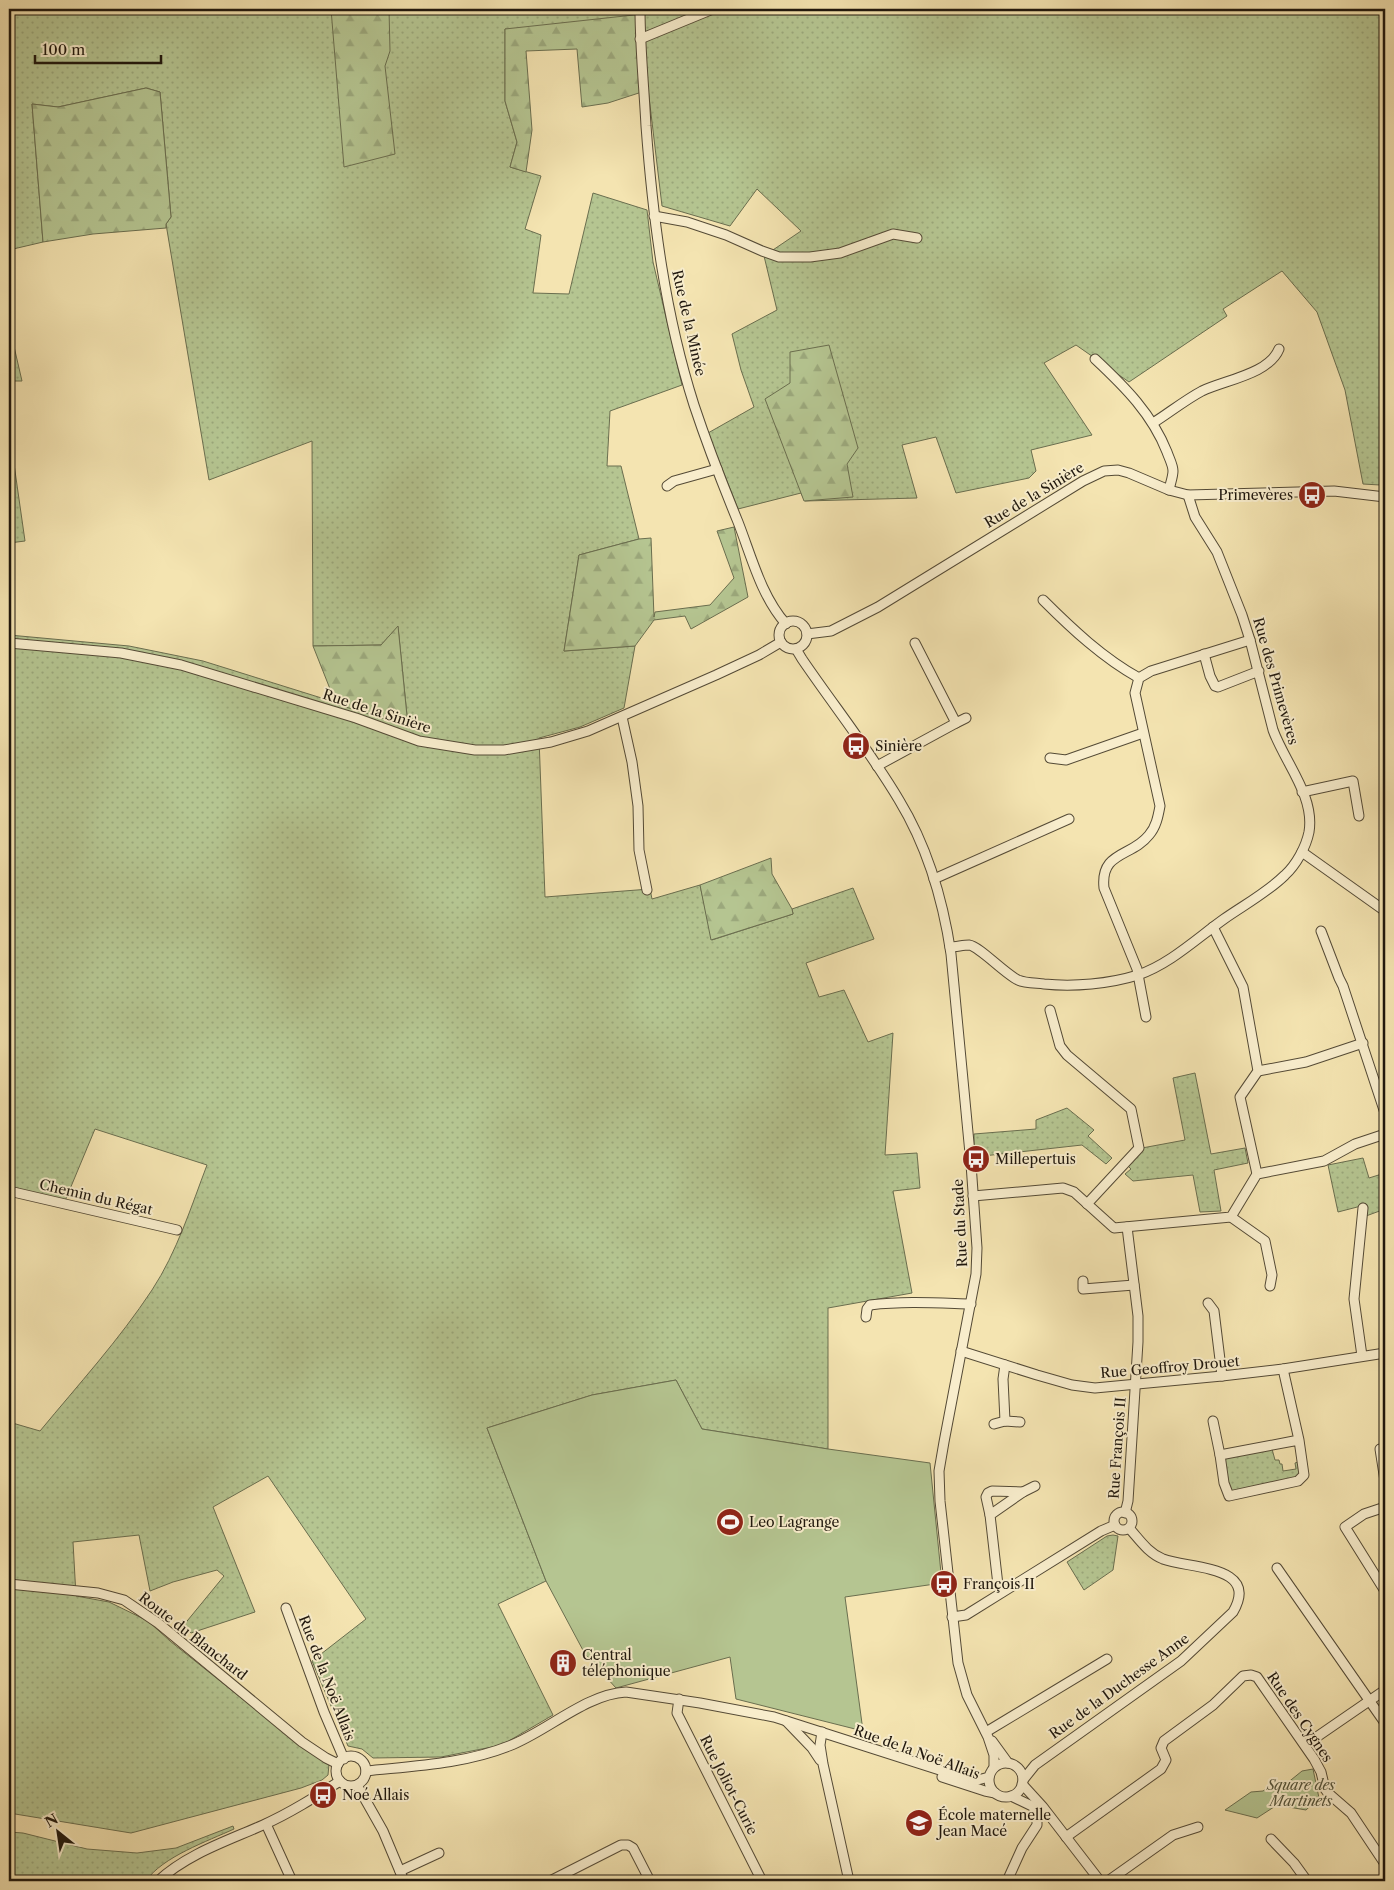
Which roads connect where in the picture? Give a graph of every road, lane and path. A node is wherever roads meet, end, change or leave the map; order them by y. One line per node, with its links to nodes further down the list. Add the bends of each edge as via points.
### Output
1 (640, 9): 3 (street, Rue de la Minée)
2 (713, 9): 3 (street)
3 (640, 39): 4 (street, Rue de la Minée)
4 (654, 216): 5 (street, via 687,222 780,257 840,252 893,234); 9 (street, Rue de la Minée, via 680,351)
5 (918, 238)
6 (1279, 349): 8 (street, via 1276,357 1251,373 1201,392)
7 (1095, 359): 8 (street, via 1123,385)
8 (1153, 423): 11 (street, via 1173,470)
9 (717, 469): 10 (street); 15 (street, Rue de la Minée, via 765,590)
10 (667, 486)
11 (1169, 490): 12 (street, Rue de la Sinière); 16 (street, Rue de la Sinière, via 1118,470 1096,474 878,607 832,631)
12 (1188, 495): 13 (street, Rue de la Sinière, via 1334,491); 17 (street, Rue des Primevères, via 1195,517 1217,552)
13 (1385, 497)
14 (1042, 600): 24 (street, via 1071,628 1122,669)
15 (786, 624): 16 (street, via 800,623); 18 (street, via 780,630)
16 (807, 634): 21 (street, via 803,645)
17 (1250, 640): 22 (street); 23 (street, Rue des Primevères)
18 (781, 642): 21 (street); 25 (street, Rue de la Sinière)
19 (9, 643): 25 (street, Rue de la Sinière, via 121,653 181,665 356,718 420,742 468,750 504,750 551,742)
20 (916, 643): 27 (street)
21 (796, 649): 30 (street, Rue du Stade)
22 (1204, 654): 23 (street, via 1213,683 1218,687); 24 (street)
23 (1259, 671): 31 (street, Rue des Primevères, via 1276,737)
24 (1139, 678): 28 (street, via 1135,693)
25 (622, 717): 36 (street, via 632,762 639,850)
26 (966, 718): 27 (street)
27 (956, 723): 30 (street)
28 (1143, 733): 29 (street, via 1066,760); 41 (street, via 1160,806 1156,824 1148,837 1111,862 1103,877 1104,888)
29 (1050, 758)
30 (877, 766): 35 (street, Rue du Stade, via 911,822)
31 (1302, 792): 32 (street, via 1353,781); 34 (street, Rue des Primevères, via 1310,814)
32 (1359, 816)
33 (1069, 819): 35 (street)
34 (1302, 852): 37 (street); 38 (street, Rue des Primevères, via 1286,875)
35 (934, 880): 40 (street, Rue du Stade)
36 (647, 890)
37 (1385, 911)
38 (1213, 927): 41 (street, Rue des Primevères, via 1166,962); 45 (street, via 1243,987)
39 (1321, 931): 44 (street)
40 (950, 947): 41 (street, Rue des Primevères, via 974,947 1019,980 1045,984 1073,985); 50 (street, Rue du Stade)
41 (1137, 975): 43 (street)
42 (1050, 1010): 51 (street, via 1060,1046 1066,1055 1132,1109 1139,1148)
43 (1146, 1017)
44 (1363, 1043): 45 (street, via 1306,1062); 46 (street)
45 (1258, 1071): 48 (street, via 1240,1097)
46 (1385, 1114)
47 (1385, 1134): 48 (street, via 1355,1144 1324,1161)
48 (1257, 1174): 53 (street)
49 (9, 1191): 55 (street, Chemin du Régat)
50 (973, 1196): 51 (street, via 1063,1188 1074,1192); 60 (street, Rue du Stade, via 977,1257)
51 (1087, 1204): 54 (street, via 1114,1228)
52 (1363, 1208): 64 (street, via 1354,1299)
53 (1231, 1216): 54 (street); 58 (street, via 1265,1242 1272,1275)
54 (1127, 1227): 57 (street, Rue François II)
55 (177, 1230)
56 (1083, 1281): 57 (street, via 1083,1289)
57 (1134, 1286): 68 (street, Rue François II, via 1138,1316)
58 (1270, 1286)
59 (1208, 1303): 67 (street, via 1214,1311)
60 (971, 1304): 61 (street, via 885,1303 870,1305); 62 (street, Rue du Stade)
61 (866, 1317)
62 (961, 1352): 65 (street, Rue Geoffroy Drouet); 89 (street, Rue du Stade, via 940,1471)
63 (1385, 1353): 64 (street, Rue Geoffroy Drouet)
64 (1362, 1356): 66 (street, Rue Geoffroy Drouet)
65 (1005, 1365): 68 (street, Rue Geoffroy Drouet, via 1086,1387); 69 (street)
66 (1283, 1369): 67 (street, Rue Geoffroy Drouet); 73 (street)
67 (1222, 1376): 68 (street, Rue Geoffroy Drouet)
68 (1135, 1385): 80 (street, Rue François II)
69 (1005, 1421): 71 (street); 72 (street)
70 (1212, 1421): 75 (street)
71 (1020, 1422)
72 (994, 1424)
73 (1299, 1440): 75 (street); 75 (street, via 1304,1475 1298,1481 1229,1496)
74 (1380, 1449): 76 (street)
75 (1220, 1456)
76 (1385, 1481)
77 (1035, 1486): 78 (street)
78 (1023, 1492): 81 (street); 81 (street, via 988,1492)
79 (1385, 1507): 86 (street, via 1364,1514 1344,1527)
80 (1125, 1513): 82 (street, via 1117,1515); 83 (street, via 1131,1518)
81 (990, 1516): 87 (street, via 998,1585)
82 (1115, 1525): 83 (street, via 1121,1530); 87 (street)
83 (1129, 1528): 104 (street, Rue de la Duchesse Anne, via 1152,1553 1163,1559 1224,1573 1237,1585 1238,1605 1181,1661)
84 (1277, 1568): 93 (street)
85 (9, 1584): 101 (street, Route du Blanchard, via 98,1592 124,1600 158,1623 302,1742 326,1758)
86 (1385, 1591)
87 (1002, 1592): 89 (street, via 966,1615)
88 (286, 1608): 101 (street, Rue de la Noë Allais)
89 (952, 1617): 98 (street, Rue du Stade, via 967,1696)
90 (1106, 1659): 98 (street)
91 (1385, 1690): 93 (street)
92 (679, 1700): 94 (street, Rue de la Noë Allais); 107 (street, Rue de la Noë Allais, via 615,1692 492,1753); 128 (street, Rue Joliot-Curie, via 677,1713)
93 (1369, 1701): 95 (street); 100 (street)
94 (785, 1721): 96 (street, Rue de la Noë Allais); 99 (street)
95 (1385, 1723)
96 (810, 1728): 97 (street, Rue de la Noë Allais); 99 (street)
97 (826, 1733): 103 (street, via 820,1745); 108 (street, Rue de la Noë Allais, via 974,1781); 112 (street, Rue de la Noë Allais, via 916,1768)
98 (987, 1734): 102 (street, Rue du Stade); 105 (street, Rue du Stade)
99 (808, 1743): 103 (street)
100 (1305, 1745): 118 (street, Rue des Cygnes, via 1258,1677 1251,1674 1243,1676 1213,1705 1164,1740 1161,1748 1166,1760 1161,1769); 121 (street, Rue des Cygnes, via 1321,1772 1325,1789 1351,1812)
101 (341, 1761): 107 (street, via 358,1758); 109 (street, via 336,1773)
102 (1008, 1763): 105 (street); 106 (street)
103 (823, 1764): 129 (street)
104 (1035, 1764): 106 (street, Rue de la Duchesse Anne); 110 (street, Rue de la Duchesse Anne)
105 (994, 1767): 108 (street)
106 (1017, 1767): 110 (street)
107 (366, 1771): 111 (street, via 364,1779)
108 (989, 1777): 112 (street)
109 (340, 1781): 111 (street, via 348,1786); 114 (street)
110 (1022, 1782): 113 (street, via 1020,1789); 117 (street)
111 (357, 1785): 122 (street, via 383,1830)
112 (994, 1793): 113 (street)
113 (1011, 1796): 115 (street, via 1032,1806 1036,1811)
114 (266, 1824): 123 (street); 124 (street, via 184,1860)
115 (1037, 1824): 117 (street); 130 (street)
116 (1198, 1827): 132 (street, via 1173,1835)
117 (1058, 1828): 118 (street)
118 (1066, 1836): 131 (street)
119 (1271, 1839): 133 (street)
120 (439, 1853): 122 (street)
121 (1385, 1864)
122 (400, 1871): 125 (street)
123 (288, 1880)
124 (158, 1881)
125 (404, 1881)
126 (550, 1881): 127 (street, via 621,1845 628,1845 633,1848)
127 (650, 1881)
128 (762, 1881)
129 (849, 1881)
130 (1007, 1881)
131 (1100, 1881)
132 (1108, 1881)
133 (1307, 1881)

